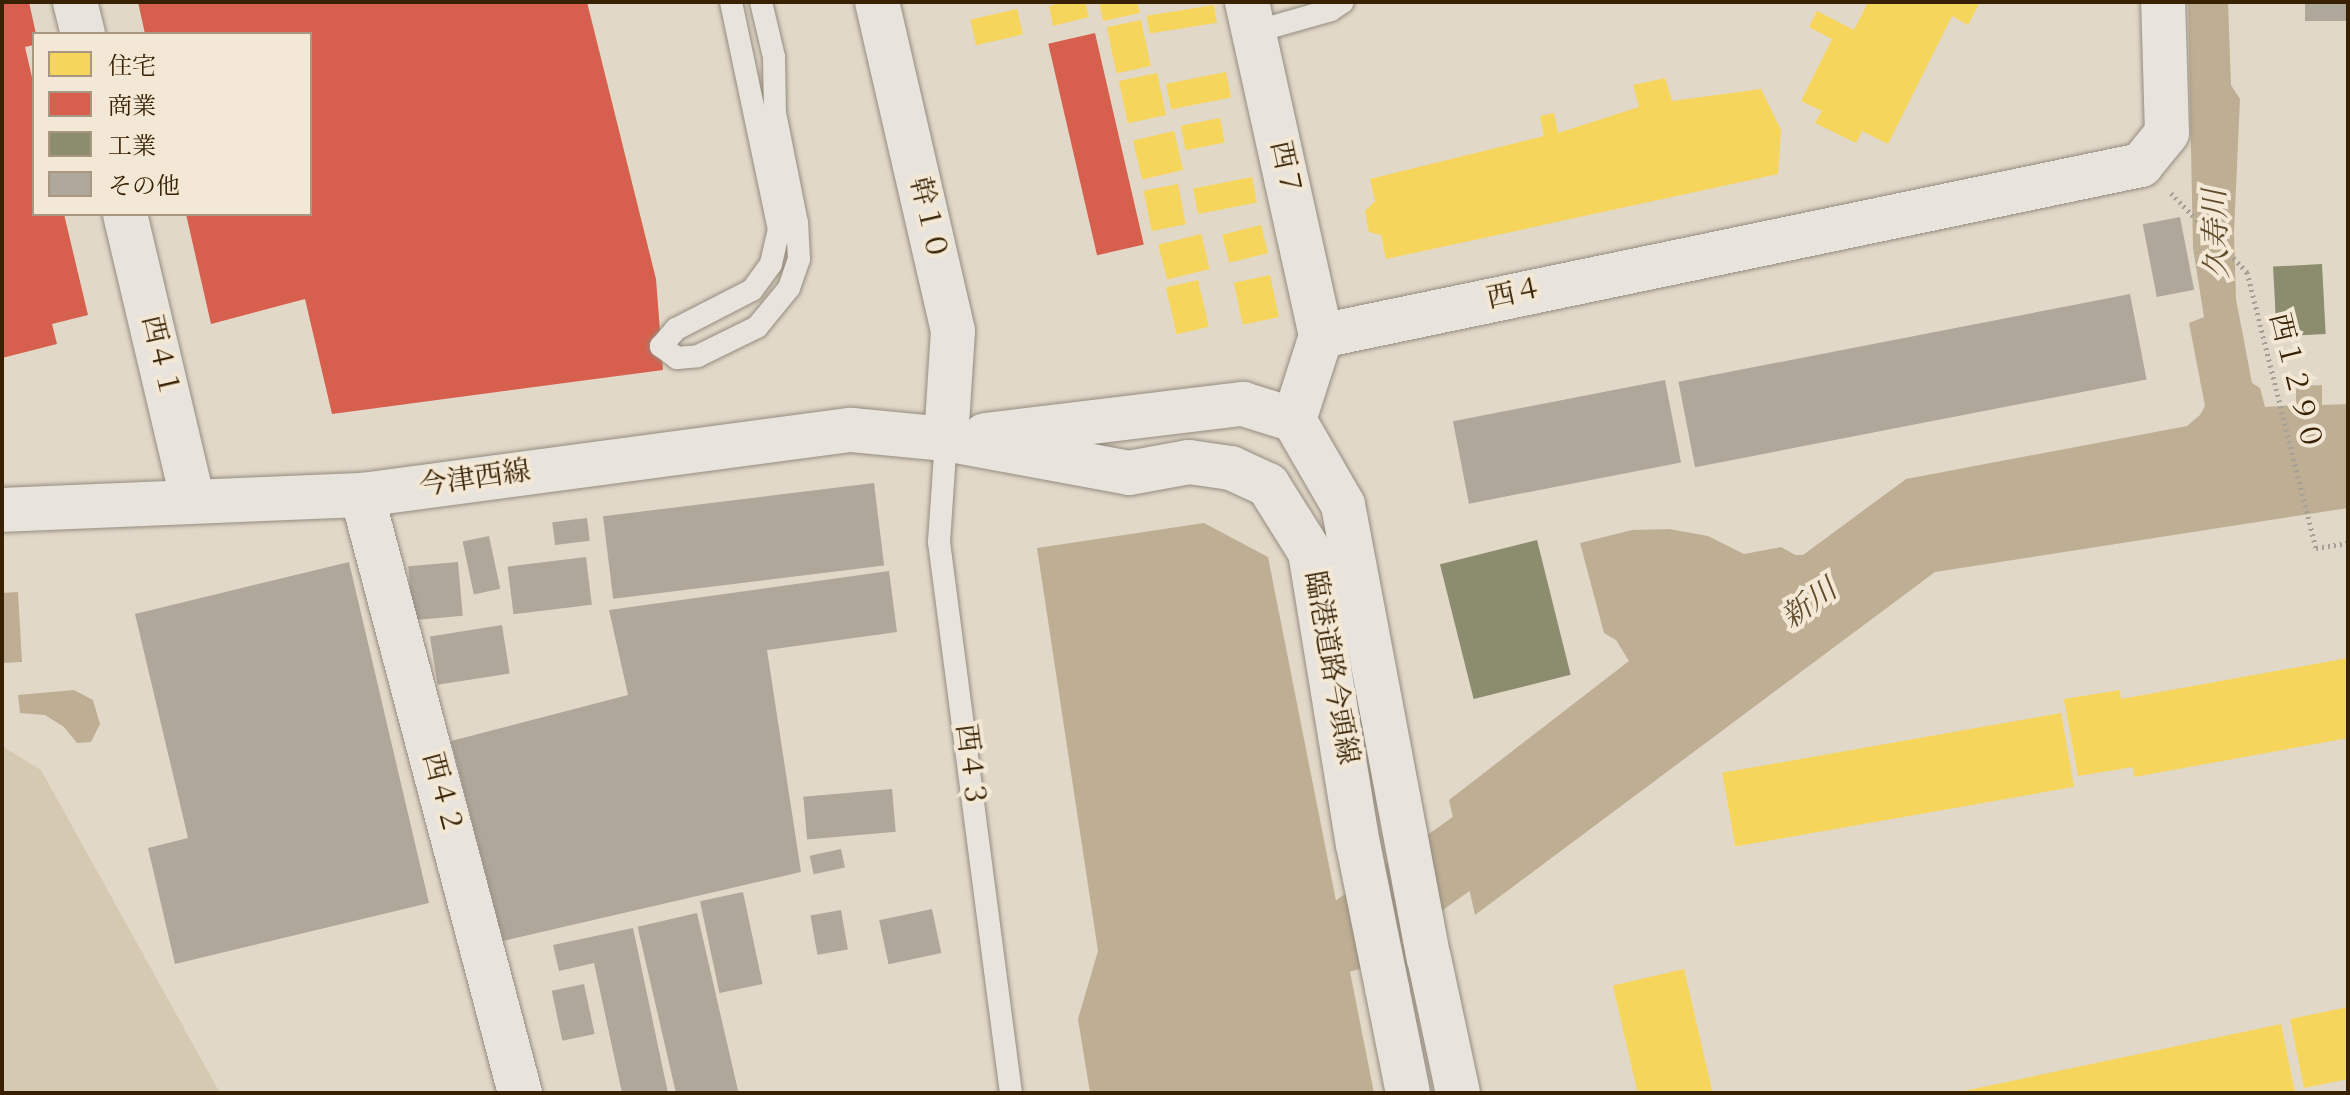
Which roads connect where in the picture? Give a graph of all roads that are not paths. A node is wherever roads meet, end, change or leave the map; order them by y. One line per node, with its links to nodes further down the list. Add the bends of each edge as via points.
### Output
1 (75, 2): 8 (street)
2 (731, 2): 3 (lane, via 779,229 771,264 752,290 676,329 661,346 677,358 698,356 757,327 789,288 799,259 775,113 774,57)
3 (761, 2)
4 (877, 2): 12 (street, 幹１０, via 953,331)
5 (1343, 2): 7 (lane, via 1331,10)
6 (2163, 2): 10 (street, 西４, via 2167,133 2141,165)
7 (1250, 17): 10 (street, 西７)
8 (82, 32)
9 (125, 216): 14 (street, 西４１)
10 (1321, 336): 11 (street)
11 (1294, 420): 12 (street, via 1243,404); 19 (street, 臨港道路今頭線, via 1343,505 1400,819)
12 (946, 439): 13 (street, 今津西線, via 852,430); 17 (lane, 西４３, via 939,542); 18 (street, 臨港道路今頭線, via 1129,473 1189,462 1231,468 1268,485 1310,552 1358,844)
13 (362, 495): 14 (street, 今津西線); 16 (street, 西４２)
14 (193, 501): 15 (street, 今津西線)
15 (2, 510)
16 (520, 1093)
17 (1011, 1093)
18 (1408, 1093)
19 (1458, 1093)

